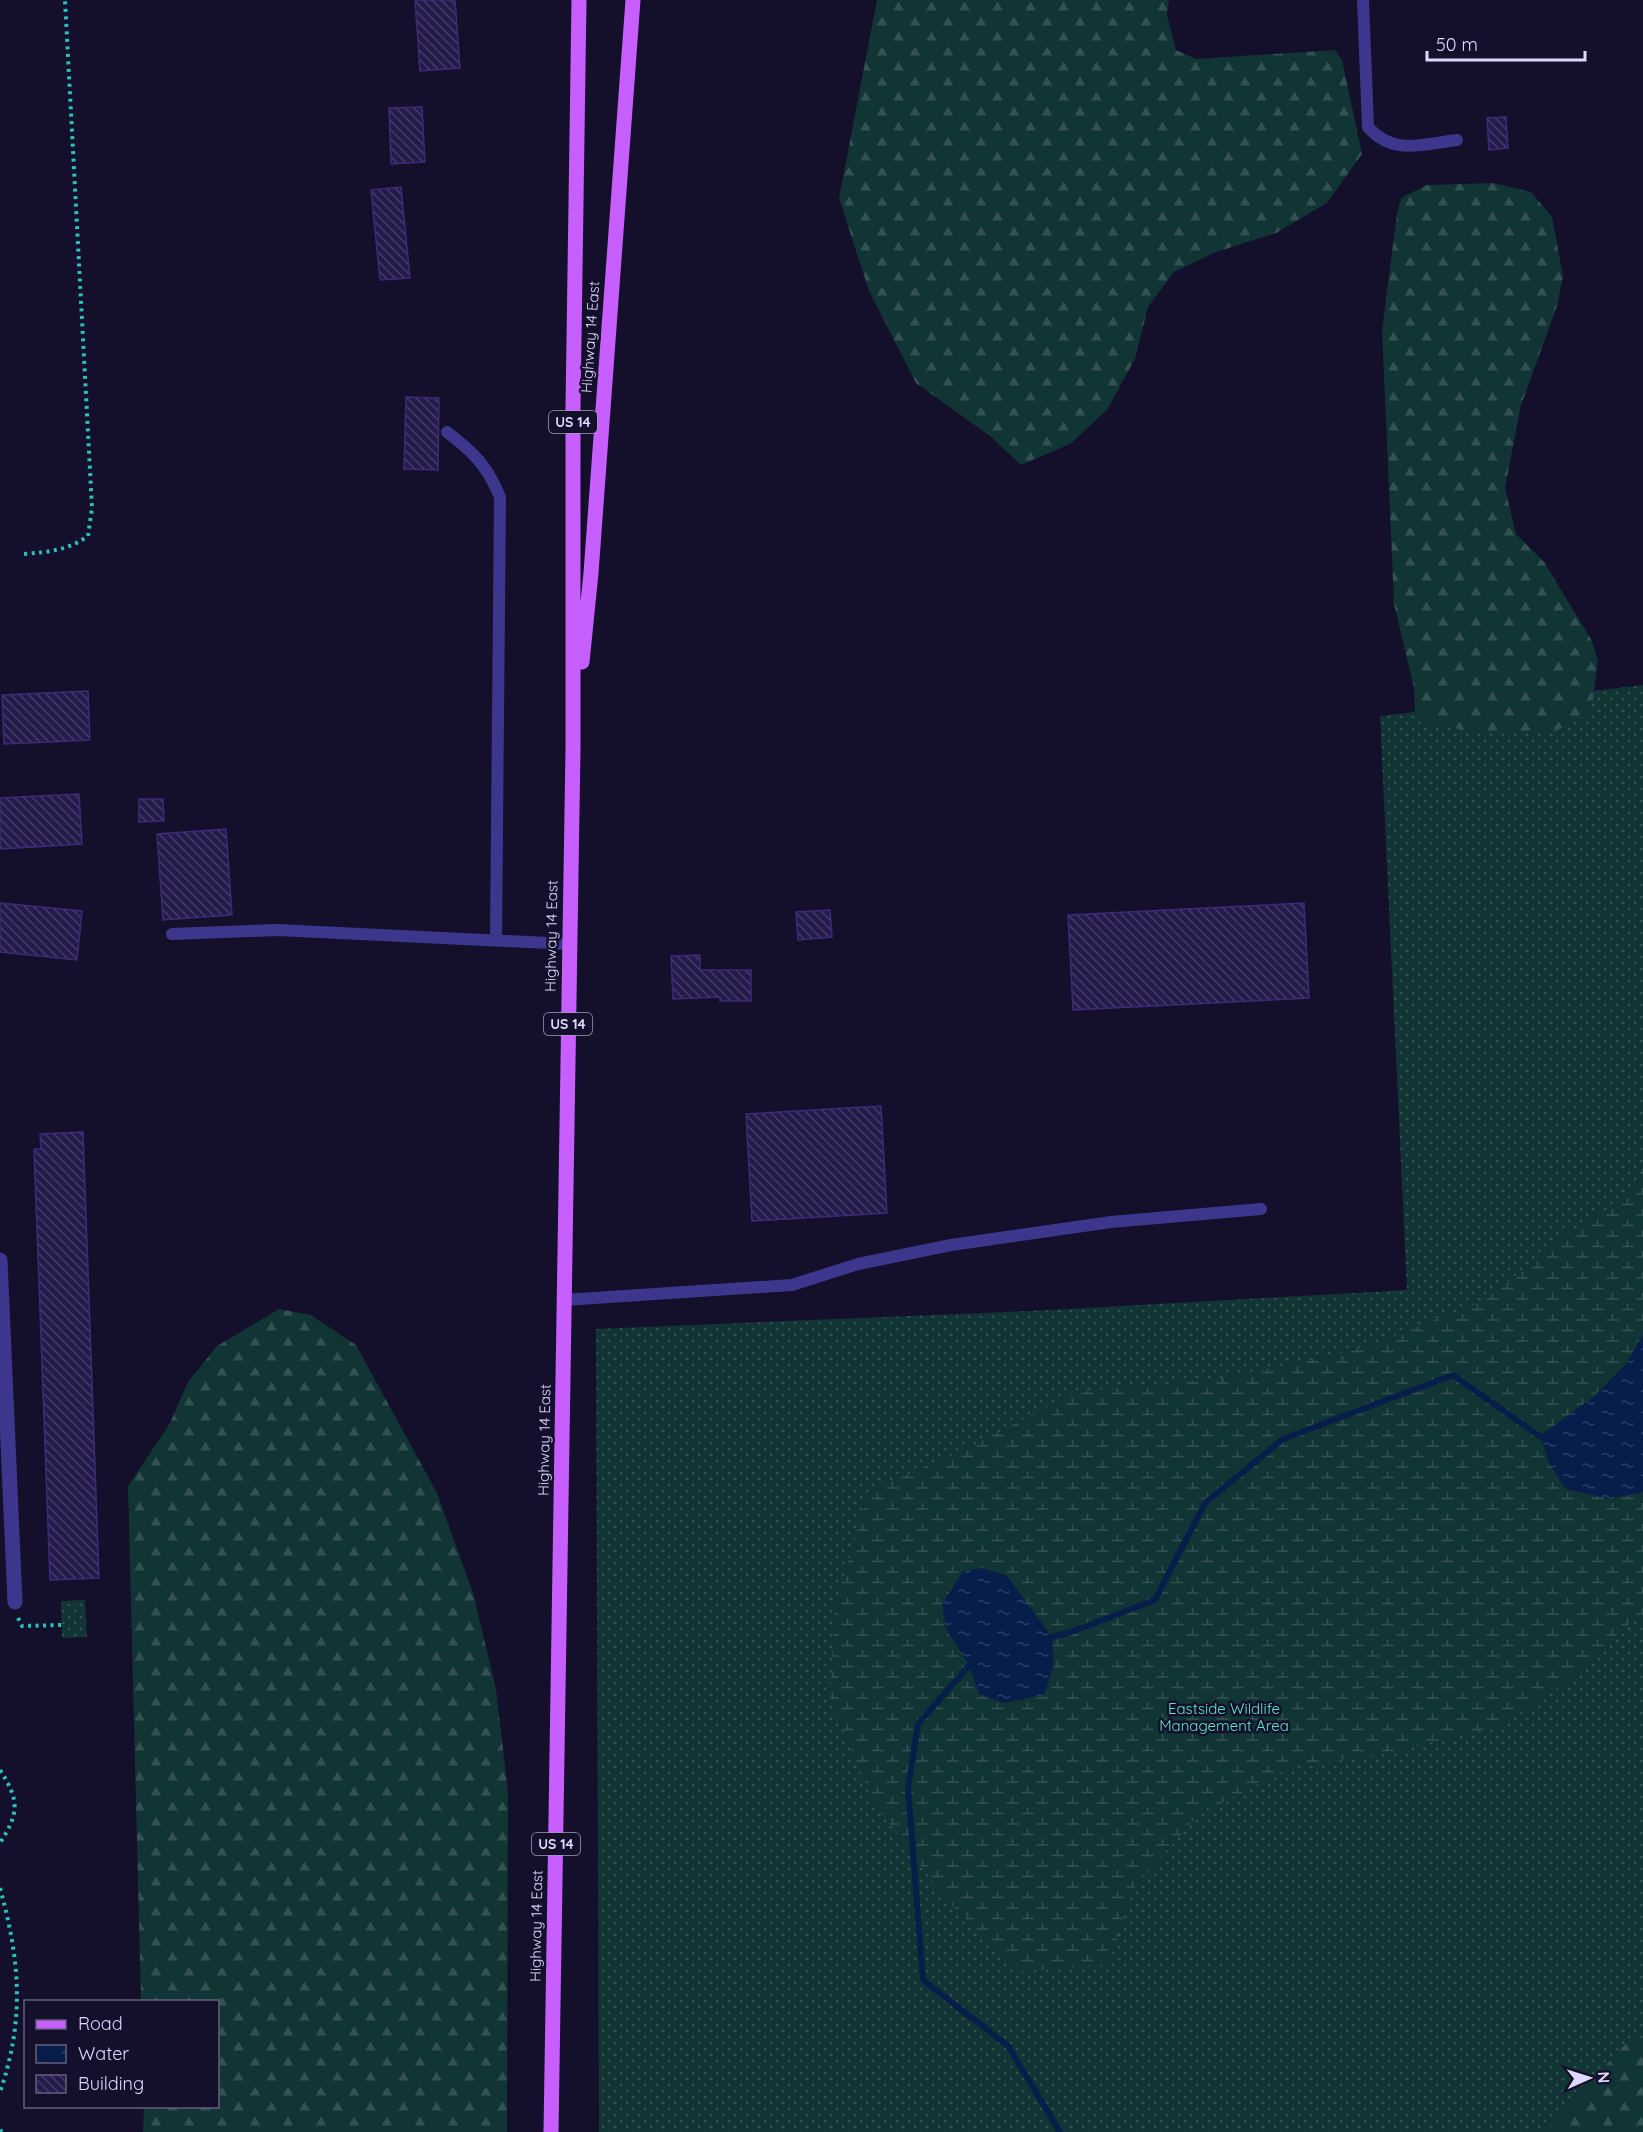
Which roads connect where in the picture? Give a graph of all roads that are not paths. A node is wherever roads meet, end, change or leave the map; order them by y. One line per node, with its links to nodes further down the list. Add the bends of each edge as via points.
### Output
1 (579, 0): 6 (main road, Highway 14 East / US 14)
2 (633, 0): 6 (main road, Highway 14 East / US 14, via 591,573)
3 (1363, 0): 4 (lane, via 1368,127 1378,138 1396,146)
4 (1457, 140)
5 (447, 432): 8 (lane, via 471,450 490,474 500,497)
6 (573, 748): 9 (main road, Highway 14 East / US 14)
7 (172, 934): 8 (lane, via 277,930)
8 (496, 939): 9 (lane)
9 (569, 944): 12 (main road, Highway 14 East / US 14)
10 (1262, 1209): 12 (lane, via 1111,1222 951,1245 858,1264 792,1285)
11 (0, 1260): 13 (street)
12 (564, 1300): 15 (main road, Highway 14 East / US 14)
13 (2, 1358): 14 (street)
14 (15, 1602)
15 (551, 2132)

